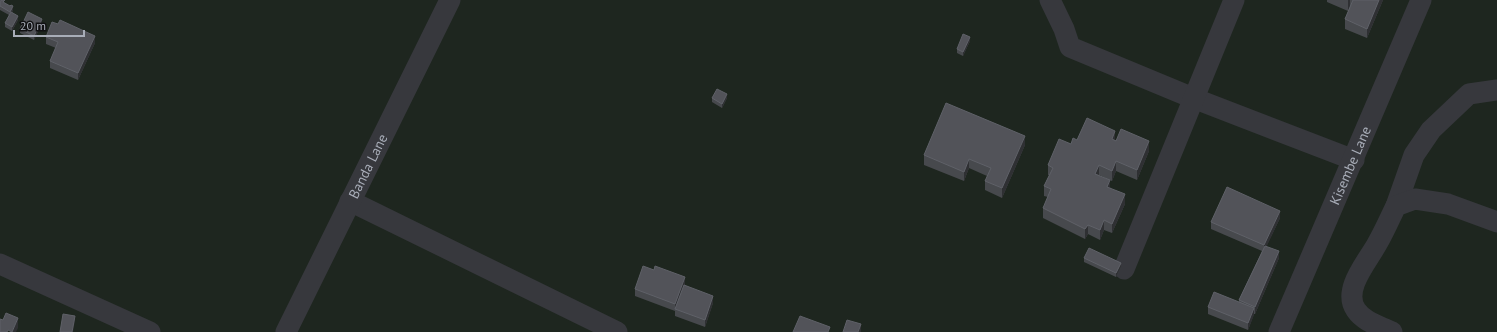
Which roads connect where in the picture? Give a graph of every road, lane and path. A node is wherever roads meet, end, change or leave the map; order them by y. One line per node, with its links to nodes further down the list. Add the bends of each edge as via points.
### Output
1 (450, 0): 8 (street, Banda Lane)
2 (1050, 0): 6 (street, via 1070,47)
3 (1234, 0): 6 (street)
4 (1421, 0): 7 (street, Kisembe Lane)
5 (1497, 90): 9 (street, via 1469,94 1431,130 1414,155)
6 (1193, 98): 7 (street); 12 (street)
7 (1354, 160): 16 (street, Kisembe Lane)
8 (350, 201): 14 (street, Banda Lane); 15 (street)
9 (1396, 206): 10 (street, via 1415,199 1448,204); 17 (street, via 1378,243 1356,278 1351,298 1356,310 1366,320)
10 (1497, 222)
11 (0, 264): 13 (street)
12 (1124, 269)
13 (150, 332)
14 (286, 332)
15 (617, 332)
16 (1279, 332)
17 (1392, 332)

